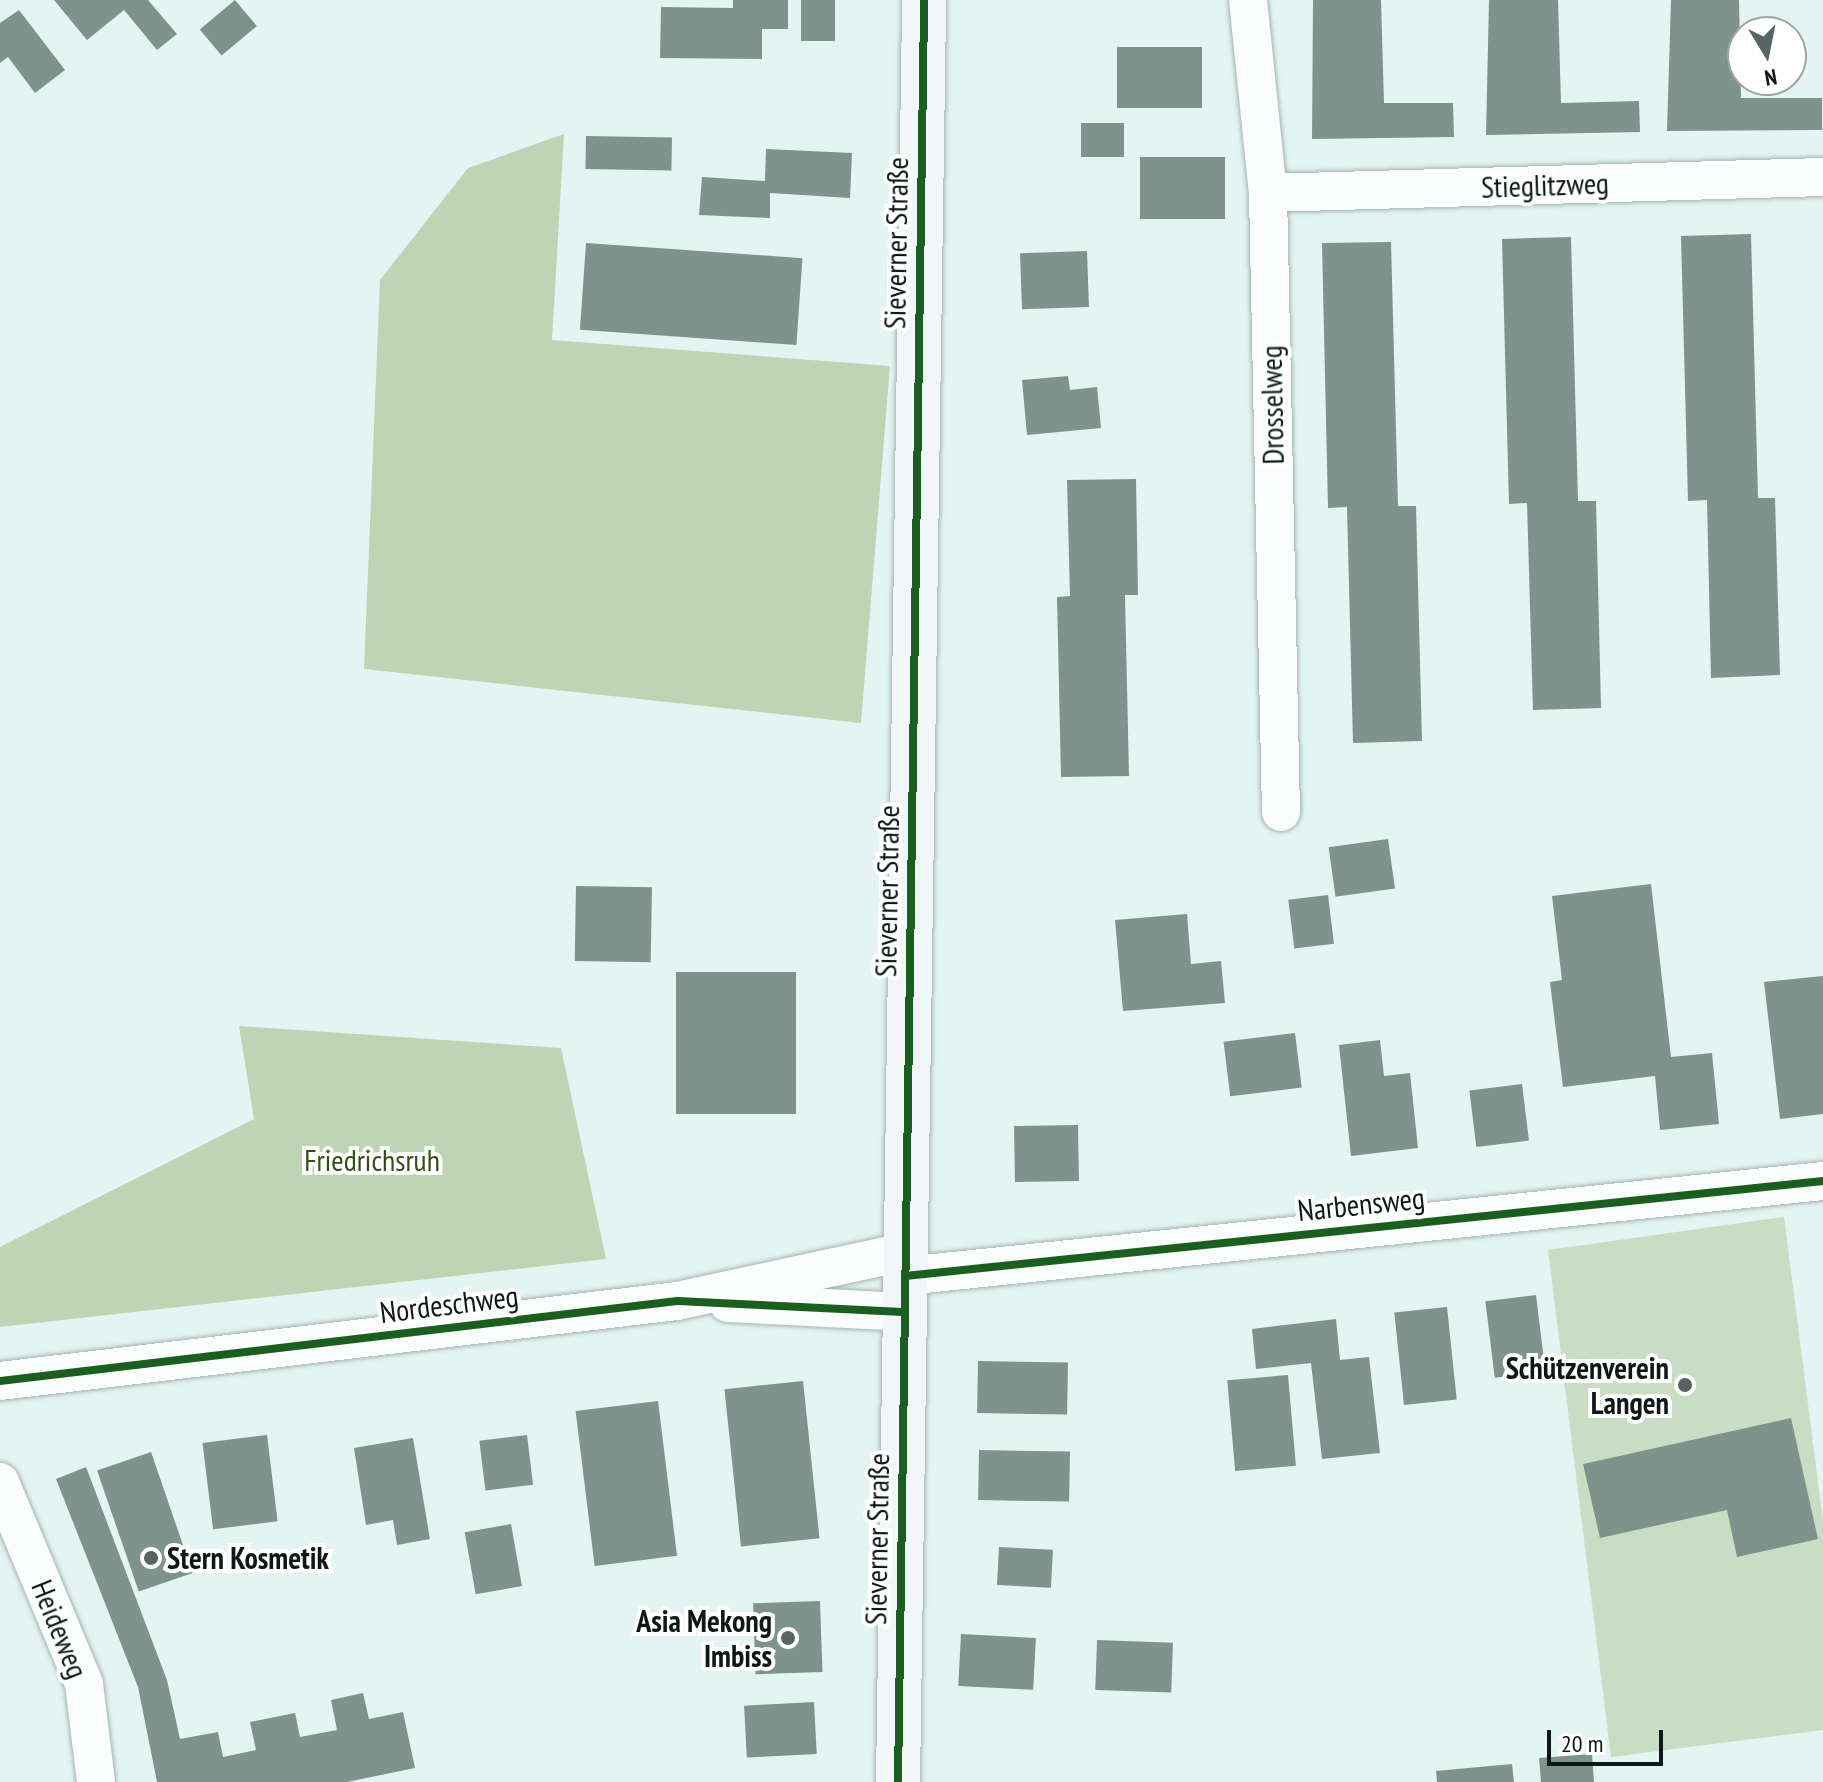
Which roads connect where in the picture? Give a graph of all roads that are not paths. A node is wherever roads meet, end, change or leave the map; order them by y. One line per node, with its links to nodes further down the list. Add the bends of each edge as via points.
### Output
1 (924, 0): 7 (main road, Sieverner Straße)
2 (1248, 0): 4 (street, Drosselweg)
3 (1823, 177): 4 (street, Stieglitzweg)
4 (1268, 193): 5 (street, Drosselweg)
5 (1281, 812)
6 (1823, 1181): 7 (street, Narbensweg)
7 (904, 1280): 8 (street, Nordeschweg); 8 (street, Nordeschweg); 12 (main road, Sieverner Straße)
8 (677, 1301): 9 (street, Nordeschweg)
9 (0, 1381)
10 (0, 1482): 11 (street, Heideweg, via 84,1684)
11 (96, 1782)
12 (898, 1782)

